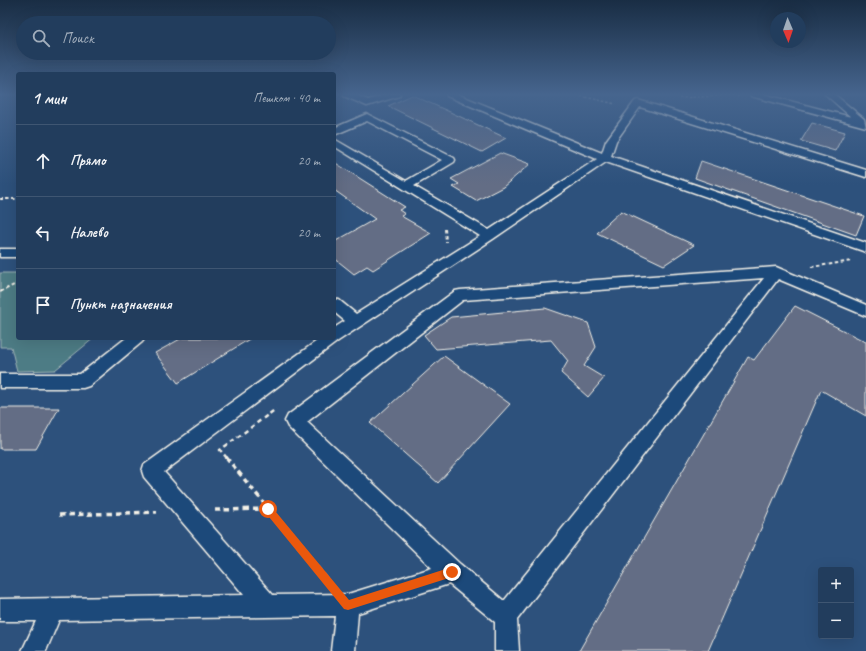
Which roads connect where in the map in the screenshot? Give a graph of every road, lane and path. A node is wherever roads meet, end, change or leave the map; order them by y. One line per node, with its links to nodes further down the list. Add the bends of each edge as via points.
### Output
1 (351, 124): 6 (lane)
2 (382, 124): 10 (lane, via 450,160)
3 (524, 124): 8 (lane)
4 (622, 124): 8 (lane, via 610,141)
5 (719, 124): 9 (lane)
6 (336, 131)
7 (336, 143): 10 (lane)
8 (605, 158): 13 (lane); 14 (lane)
9 (866, 174)
10 (406, 186): 13 (lane)
11 (0, 199): 12 (path)
12 (16, 199)
13 (489, 236): 23 (lane)
14 (866, 248)
15 (0, 253): 16 (lane)
16 (16, 253)
17 (858, 260): 18 (path)
18 (776, 272): 22 (lane); 29 (lane, via 460,295 294,421); 34 (lane)
19 (16, 284): 20 (path)
20 (0, 292)
21 (336, 306): 23 (lane)
22 (866, 311)
23 (356, 322): 24 (lane)
24 (336, 335)
25 (134, 340): 27 (lane, via 83,381)
26 (329, 340): 31 (lane, via 151,470)
27 (0, 381)
28 (277, 408): 30 (path, via 220,450)
29 (452, 572): 30 (lane); 34 (lane)
30 (348, 605): 31 (lane); 36 (lane)
31 (268, 606): 32 (lane)
32 (53, 609): 33 (lane); 35 (lane)
33 (0, 610)
34 (506, 617): 37 (lane)
35 (34, 651)
36 (343, 651)
37 (507, 651)

